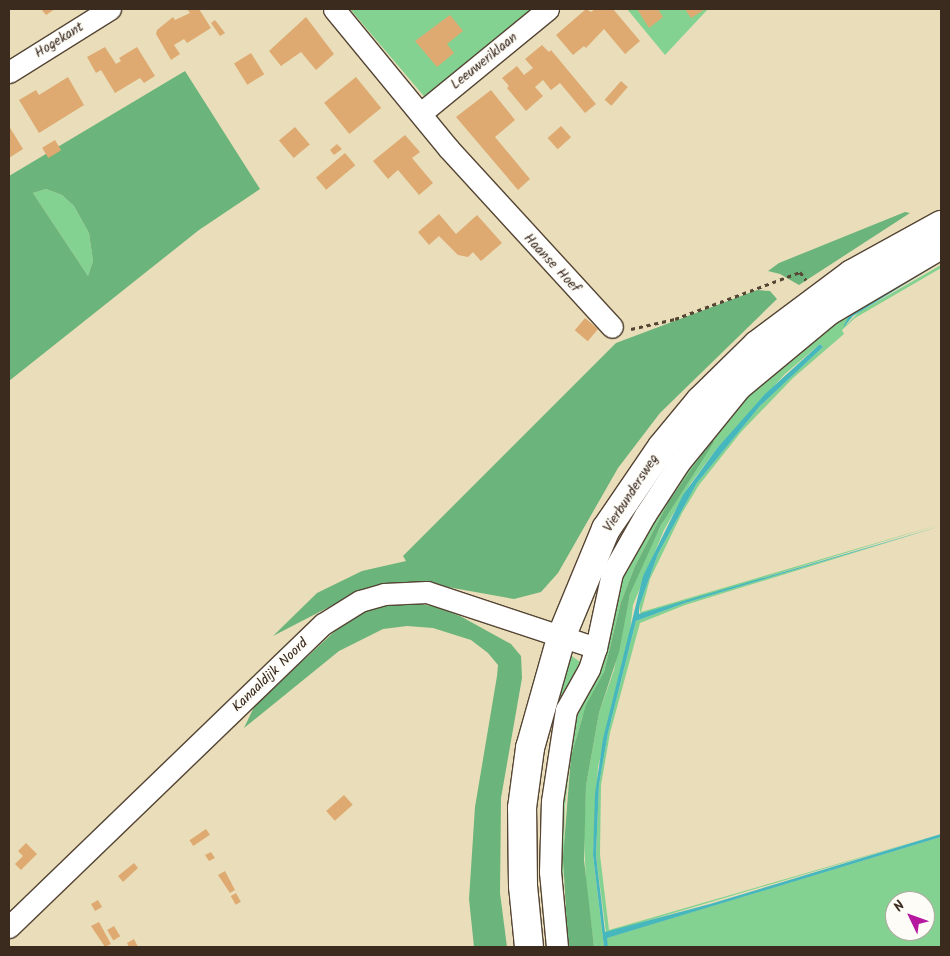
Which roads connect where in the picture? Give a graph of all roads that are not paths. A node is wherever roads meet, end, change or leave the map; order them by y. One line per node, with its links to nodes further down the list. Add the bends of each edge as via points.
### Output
1 (110, 9): 4 (street, Hogekant)
2 (334, 9): 5 (street, Haanse Hoef)
3 (548, 9): 5 (street, Leeuweriklaan)
4 (9, 72)
5 (421, 113): 8 (street, Haanse Hoef, via 528,237)
6 (941, 225): 9 (main road, Vierbundersweg, via 852,274 818,297 741,360 662,447 606,529)
7 (941, 248): 10 (street, Vierbundersweg, via 829,314 740,388 712,420 650,507 612,573)
8 (612, 327)
9 (562, 635): 10 (street, Kanaaldijk Noord); 11 (street, Kanaaldijk Noord, via 427,592 384,594 345,609 323,624); 12 (main road, Vierbundersweg, via 530,748 522,808)
10 (596, 648): 13 (street, Vierbundersweg, via 566,710 552,801 550,872)
11 (9, 928)
12 (529, 947)
13 (557, 947)

